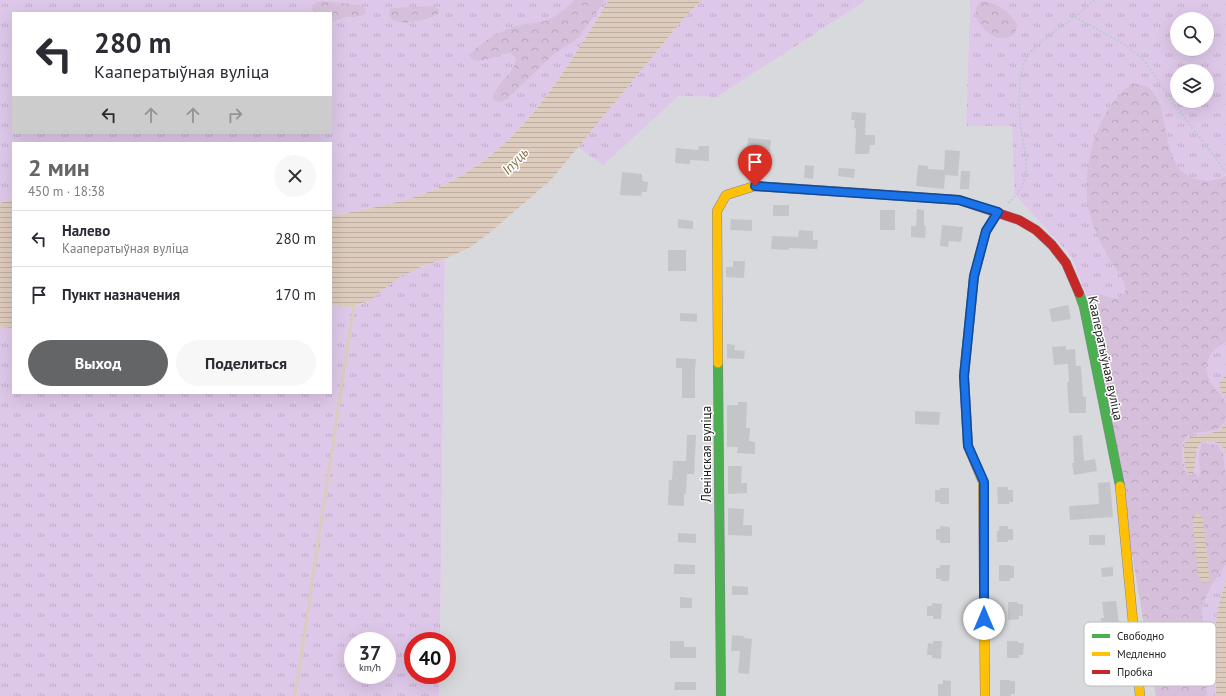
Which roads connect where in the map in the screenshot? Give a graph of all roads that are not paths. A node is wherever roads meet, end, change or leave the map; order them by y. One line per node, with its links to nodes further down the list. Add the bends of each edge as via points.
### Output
1 (717, 211): 2 (street, Кааператыўная вуліца, via 726,195 755,186 959,200); 5 (street, Ленінская вуліца)
2 (998, 212): 3 (street, Кааператыўная вуліца, via 1036,230 1052,245 1066,263 1084,307 1120,488); 6 (street, via 986,231 974,276 964,376 968,446 984,482)
3 (1133, 622)
4 (1139, 686): 7 (street, Кааператыўная вуліца)
5 (721, 696)
6 (985, 696)
7 (1140, 696)

